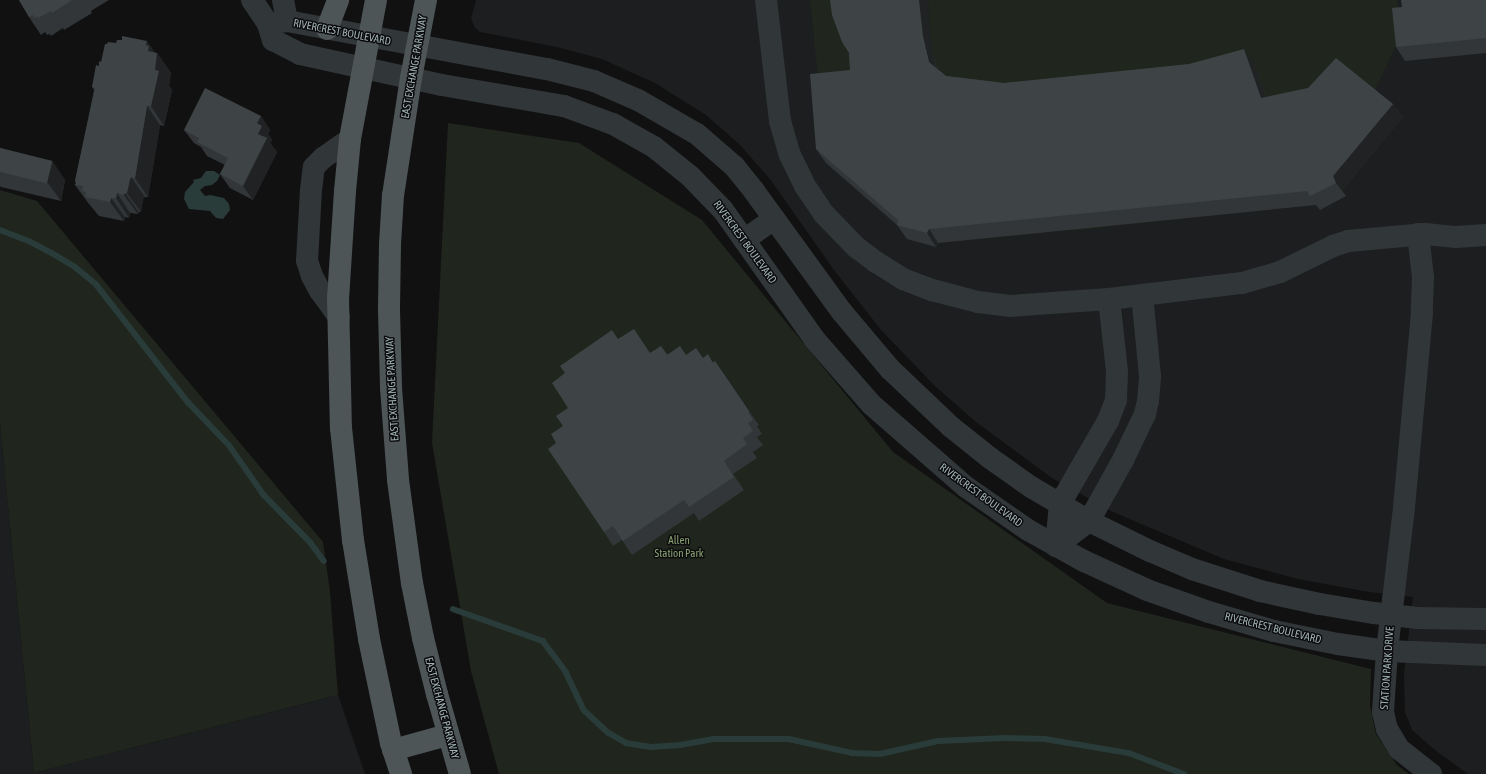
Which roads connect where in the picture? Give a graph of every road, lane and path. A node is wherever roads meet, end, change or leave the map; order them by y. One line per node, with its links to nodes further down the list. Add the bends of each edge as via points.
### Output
1 (252, 0): 7 (street)
2 (283, 0): 7 (street)
3 (338, 0): 8 (main road)
4 (376, 0): 9 (main road)
5 (426, 0): 10 (main road, EAST EXCHANGE PARKWAY)
6 (766, 0): 19 (street, via 778,108 790,155 821,210 856,247 903,279 932,290 978,302 1022,306)
7 (277, 23): 8 (street, RIVERCREST BOULEVARD); 11 (street, RIVERCREST BOULEVARD, via 273,40 300,54)
8 (327, 29): 9 (street, RIVERCREST BOULEVARD)
9 (369, 37): 10 (street, RIVERCREST BOULEVARD); 11 (main road)
10 (417, 46): 12 (main road, EAST EXCHANGE PARKWAY); 14 (street, RIVERCREST BOULEVARD, via 564,73 594,81 638,100 679,122 716,149 743,177)
11 (362, 68): 12 (street, RIVERCREST BOULEVARD); 13 (main road)
12 (411, 78): 17 (street, RIVERCREST BOULEVARD, via 564,106 613,124 654,147 679,166 714,199); 28 (main road, EAST EXCHANGE PARKWAY, via 393,195 390,234 392,403 398,480 412,583)
13 (350, 139): 20 (main road, via 341,245); 20 (street, via 314,167 307,261 320,291)
14 (774, 218): 17 (street); 21 (street, RIVERCREST BOULEVARD, via 842,312 874,352 908,388 990,458)
15 (1418, 234): 16 (street, via 1456,237); 18 (street, via 1341,243 1280,272 1242,283); 24 (street, STATION PARK DRIVE, via 1423,288 1422,313)
16 (1486, 235)
17 (744, 240): 23 (street, RIVERCREST BOULEVARD, via 815,340 872,405 966,487)
18 (1142, 295): 19 (street); 22 (street, via 1150,376 1147,407 1135,438)
19 (1109, 299): 21 (street, via 1117,371 1116,400 1108,421)
20 (339, 317): 29 (main road, via 341,428 353,540)
21 (1060, 504): 22 (street, RIVERCREST BOULEVARD); 23 (street)
22 (1089, 521): 23 (street); 24 (street, RIVERCREST BOULEVARD, via 1150,551 1218,578 1300,600)
23 (1056, 546): 26 (street, RIVERCREST BOULEVARD, via 1125,581 1209,612 1302,637)
24 (1392, 615): 25 (street, RIVERCREST BOULEVARD); 26 (street, STATION PARK DRIVE)
25 (1486, 619)
26 (1387, 651): 27 (street, RIVERCREST BOULEVARD); 32 (street, STATION PARK DRIVE, via 1383,712 1387,729 1399,749)
27 (1486, 654)
28 (448, 735): 29 (main road); 31 (main road, EAST EXCHANGE PARKWAY)
29 (393, 750): 30 (main road)
30 (401, 774)
31 (460, 774)
32 (1431, 774)

